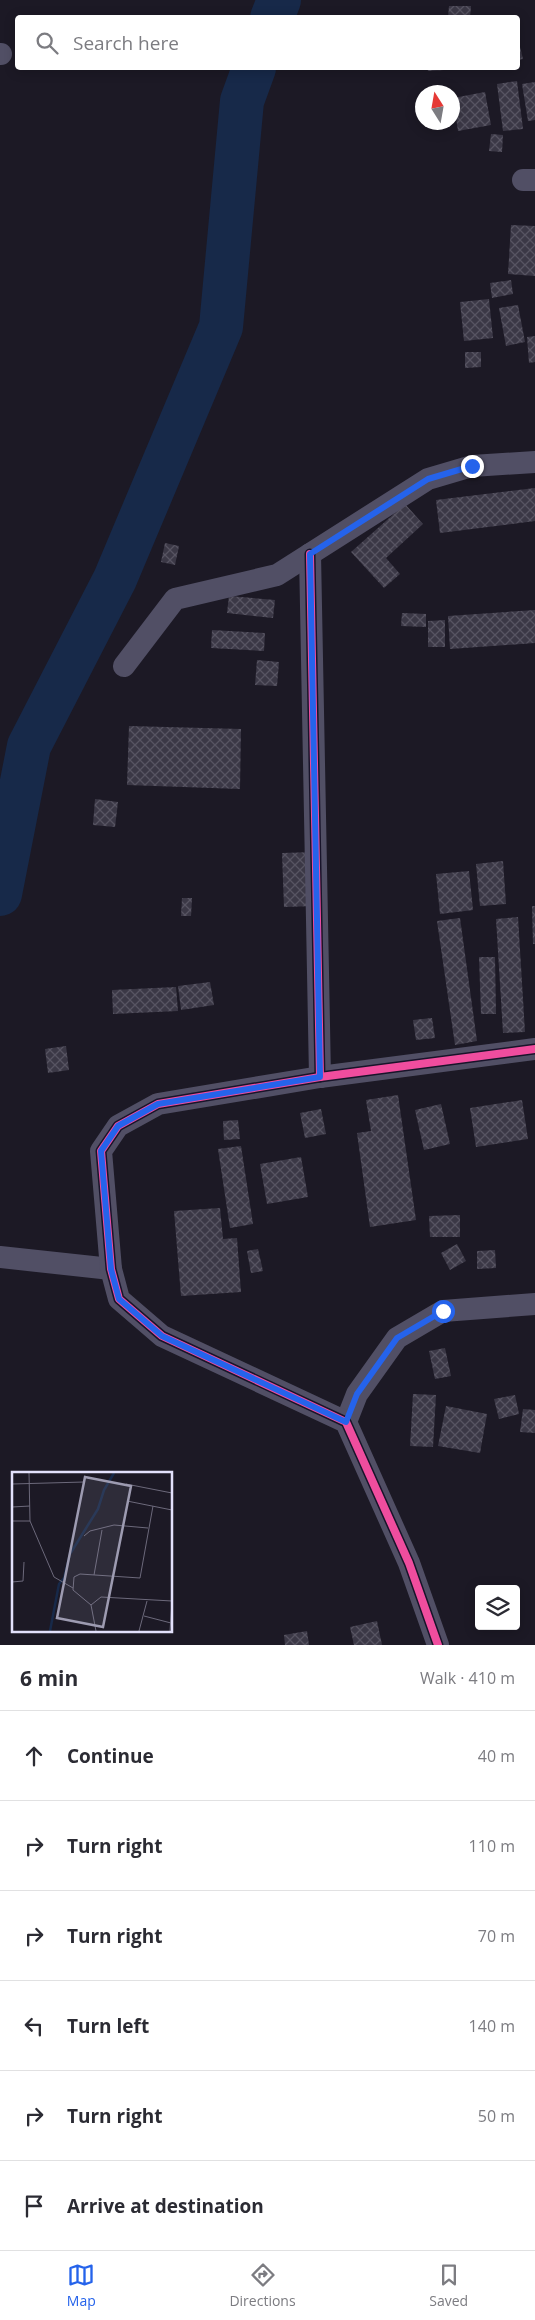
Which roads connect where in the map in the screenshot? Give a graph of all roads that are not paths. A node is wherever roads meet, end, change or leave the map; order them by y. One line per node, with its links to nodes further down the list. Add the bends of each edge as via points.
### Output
1 (535, 462): 2 (street, via 472,466 428,479)
2 (310, 554): 3 (street, via 277,575 175,599); 5 (street)
3 (124, 666)
4 (535, 1049): 5 (street)
5 (320, 1077): 7 (street, via 158,1104 118,1126 101,1151)
6 (5, 1258): 7 (street)
7 (111, 1269): 9 (street, via 119,1299 162,1336)
8 (535, 1304): 9 (street, via 443,1311 397,1338 357,1394)
9 (346, 1422): 10 (street, via 408,1563)
10 (438, 1645)

